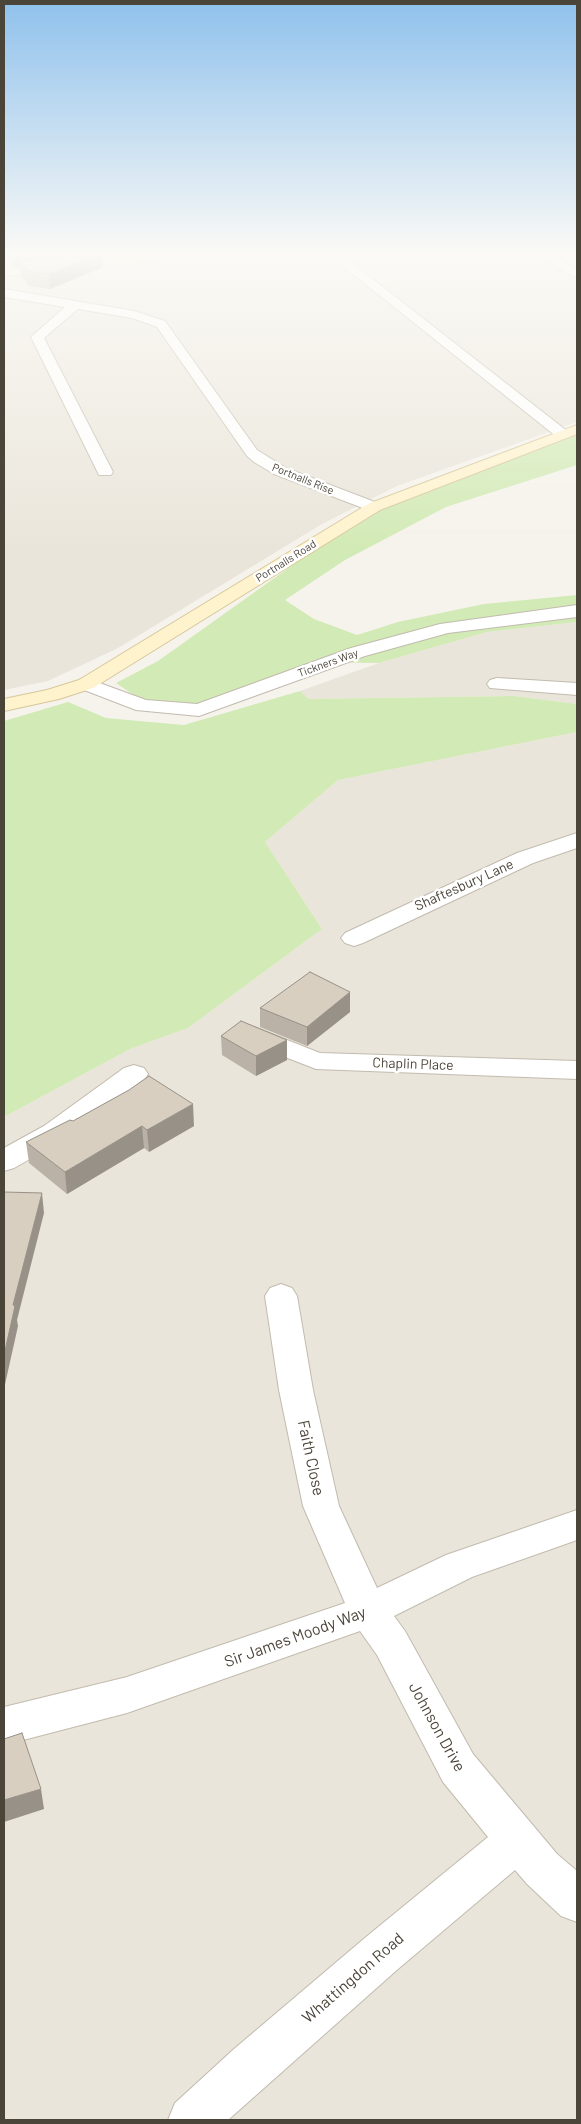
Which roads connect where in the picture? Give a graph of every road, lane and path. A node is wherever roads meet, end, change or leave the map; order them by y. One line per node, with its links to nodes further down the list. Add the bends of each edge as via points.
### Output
1 (46, 354): 5 (street)
2 (181, 354): 6 (street, Portnalls Rise, via 259,459 280,471)
3 (467, 354): 4 (street)
4 (570, 432): 6 (street, Portnalls Road)
5 (105, 472)
6 (374, 507): 8 (street, Portnalls Road)
7 (577, 611): 8 (street, Tickners Way, via 447,628 358,652 199,710 143,706)
8 (86, 684): 11 (street, Portnalls Road)
9 (497, 684): 10 (street)
10 (577, 689)
11 (4, 705)
12 (577, 840): 13 (street, Shaftesbury Lane, via 525,858)
13 (354, 938)
14 (254, 1035): 15 (street, Chaplin Place, via 316,1061)
15 (577, 1070)
16 (134, 1074): 17 (street, via 54,1133)
17 (4, 1162)
18 (281, 1296): 20 (street, Faith Close, via 296,1390 321,1506)
19 (577, 1525): 20 (street, Sir James Moody Way, via 459,1566)
20 (368, 1611): 21 (street, Sir James Moody Way, via 127,1695); 22 (street, Johnson Drive, via 391,1643 458,1768)
21 (4, 1726)
22 (518, 1840): 23 (street, Johnson Drive, via 542,1869); 24 (street, Whattingdon Road, via 382,1953)
23 (577, 1900)
24 (192, 2120)

